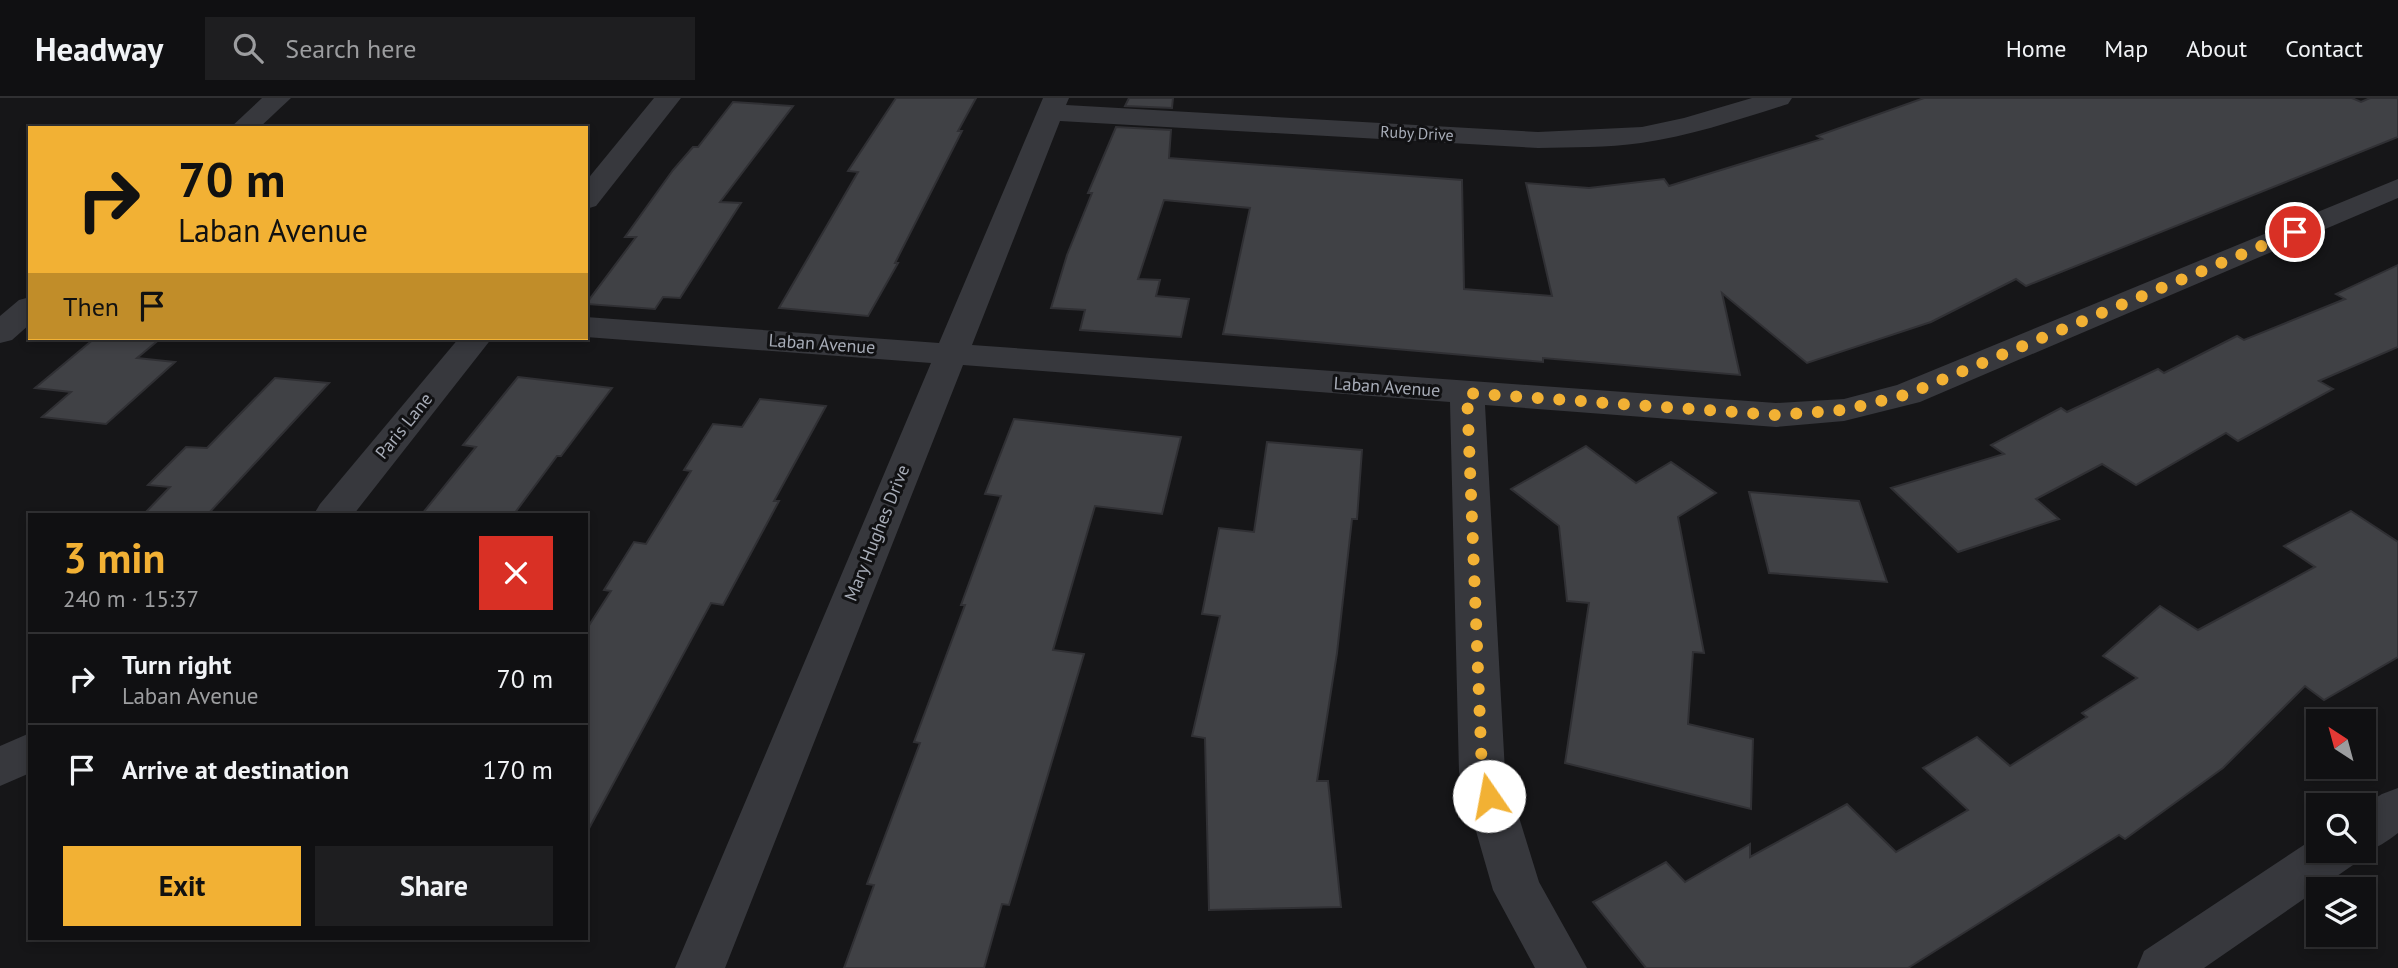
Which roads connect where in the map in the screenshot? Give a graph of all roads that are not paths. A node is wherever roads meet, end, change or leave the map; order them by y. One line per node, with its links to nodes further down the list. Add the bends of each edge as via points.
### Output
1 (278, 98): 5 (street)
2 (668, 98): 7 (street)
3 (1779, 98): 4 (street, Ruby Drive, via 1642,135 1587,139 1524,139)
4 (1053, 105): 12 (street, Mary Hughes Drive)
5 (245, 126)
6 (2398, 188): 13 (street, Laban Avenue, via 1908,394 1844,410 1776,415)
7 (588, 198)
8 (28, 309): 10 (street)
9 (588, 327): 12 (street, Laban Avenue)
10 (0, 332)
11 (473, 340): 14 (street, Paris Lane)
12 (950, 354): 13 (street, Laban Avenue); 20 (street, Mary Hughes Drive)
13 (1467, 393): 21 (street, via 1482,772 1517,890)
14 (334, 513)
15 (28, 753): 16 (street)
16 (0, 767)
17 (2398, 808): 18 (street)
18 (2376, 823)
19 (2317, 863): 22 (street)
20 (700, 968)
21 (1562, 968)
22 (2162, 968)

